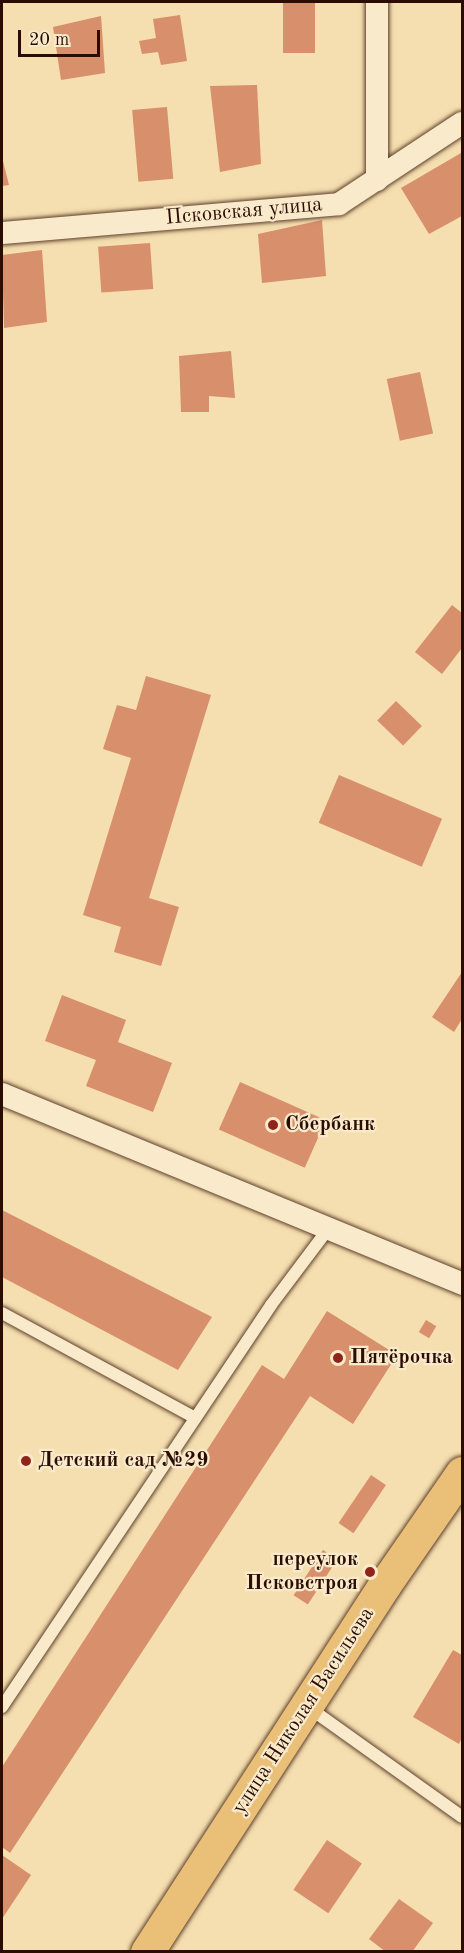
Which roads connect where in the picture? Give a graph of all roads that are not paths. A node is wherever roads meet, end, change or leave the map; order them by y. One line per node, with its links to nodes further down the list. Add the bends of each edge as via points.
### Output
1 (377, 2): 3 (street)
2 (462, 123): 3 (street, Псковская улица)
3 (377, 180): 4 (street, Псковская улица, via 339,204)
4 (2, 233)
5 (2, 1094): 6 (street)
6 (328, 1229): 7 (street); 9 (lane)
7 (462, 1284)
8 (2, 1313): 9 (lane)
9 (195, 1418): 11 (lane)
10 (462, 1473): 12 (main road, улица Николая Васильева, via 385,1584)
11 (2, 1707)
12 (308, 1707): 13 (lane); 14 (main road, улица Николая Васильева)
13 (462, 1817)
14 (147, 1952)

